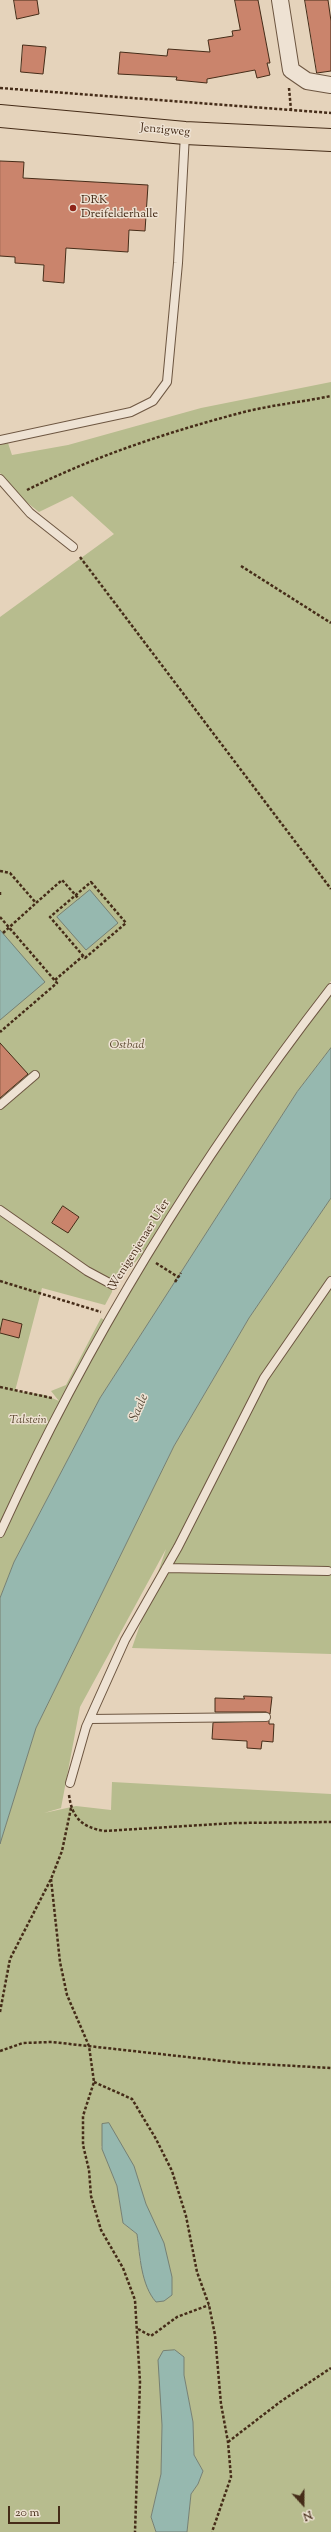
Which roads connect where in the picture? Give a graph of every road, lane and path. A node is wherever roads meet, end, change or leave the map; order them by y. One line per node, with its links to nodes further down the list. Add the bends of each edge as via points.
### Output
1 (280, 0): 2 (street, via 291,70 307,81)
2 (331, 84)
3 (0, 88): 4 (path)
4 (331, 113)
5 (0, 116): 6 (main road, Jenzigweg)
6 (185, 133): 7 (main road, Jenzigweg); 9 (lane, via 178,263 167,382 153,401 131,412)
7 (331, 140)
8 (331, 396): 11 (path, via 245,412 192,427 134,446)
9 (0, 440)
10 (0, 479): 11 (lane)
11 (15, 496): 12 (lane, via 30,513)
12 (73, 547): 16 (path)
13 (241, 566): 14 (path)
14 (331, 623)
15 (0, 871): 21 (path, via 10,873)
16 (331, 889)
17 (0, 892): 19 (path)
18 (75, 895): 20 (path); 21 (path, via 62,880); 25 (path, via 50,917); 25 (path, via 91,882 126,923 85,958)
19 (0, 896)
20 (79, 899)
21 (36, 903): 23 (path)
22 (0, 917): 23 (path)
23 (9, 927): 24 (path); 26 (path)
24 (3, 933)
25 (84, 956): 26 (path)
26 (55, 980): 28 (path, via 57,983)
27 (331, 988): 32 (lane, Wenigenjenaer Ufer, via 245,1108)
28 (0, 1032)
29 (35, 1075): 30 (lane)
30 (0, 1104)
31 (0, 1210): 38 (lane, via 87,1271)
32 (145, 1256): 34 (path); 39 (lane, Wenigenjenaer Ufer)
33 (181, 1273): 34 (path)
34 (178, 1278): 37 (path)
35 (0, 1281): 39 (path)
36 (331, 1281): 43 (lane, via 264,1378)
37 (175, 1282)
38 (112, 1285)
39 (112, 1315): 42 (lane, Wenigenjenaer Ufer, via 64,1400)
40 (0, 1387): 41 (path)
41 (55, 1399)
42 (0, 1533)
43 (166, 1568): 44 (lane); 46 (lane, via 126,1640)
44 (328, 1571)
45 (266, 1717): 46 (lane)
46 (90, 1719): 47 (lane)
47 (70, 1783): 48 (path)
48 (71, 1808): 49 (path, via 84,1826 104,1831 235,1823); 50 (path, via 62,1851)
49 (331, 1822)
50 (51, 1879): 51 (path, via 10,1959); 52 (path, via 60,1962 67,1995)
51 (0, 2012)
52 (89, 2046): 53 (path, via 52,2042 23,2043); 54 (path, via 241,2063); 55 (path)
53 (0, 2051)
54 (331, 2068)
55 (94, 2082): 56 (path, via 132,2100 156,2139 172,2171 186,2216 197,2272); 57 (path, via 83,2116 83,2145 89,2170 91,2196 100,2230 122,2268 135,2300)
56 (209, 2305): 57 (path, via 177,2317 151,2336); 59 (path)
57 (138, 2329): 60 (path, via 140,2382)
58 (331, 2368): 59 (path, via 280,2402)
59 (228, 2442): 61 (path, via 231,2477)
60 (135, 2532)
61 (212, 2532)

